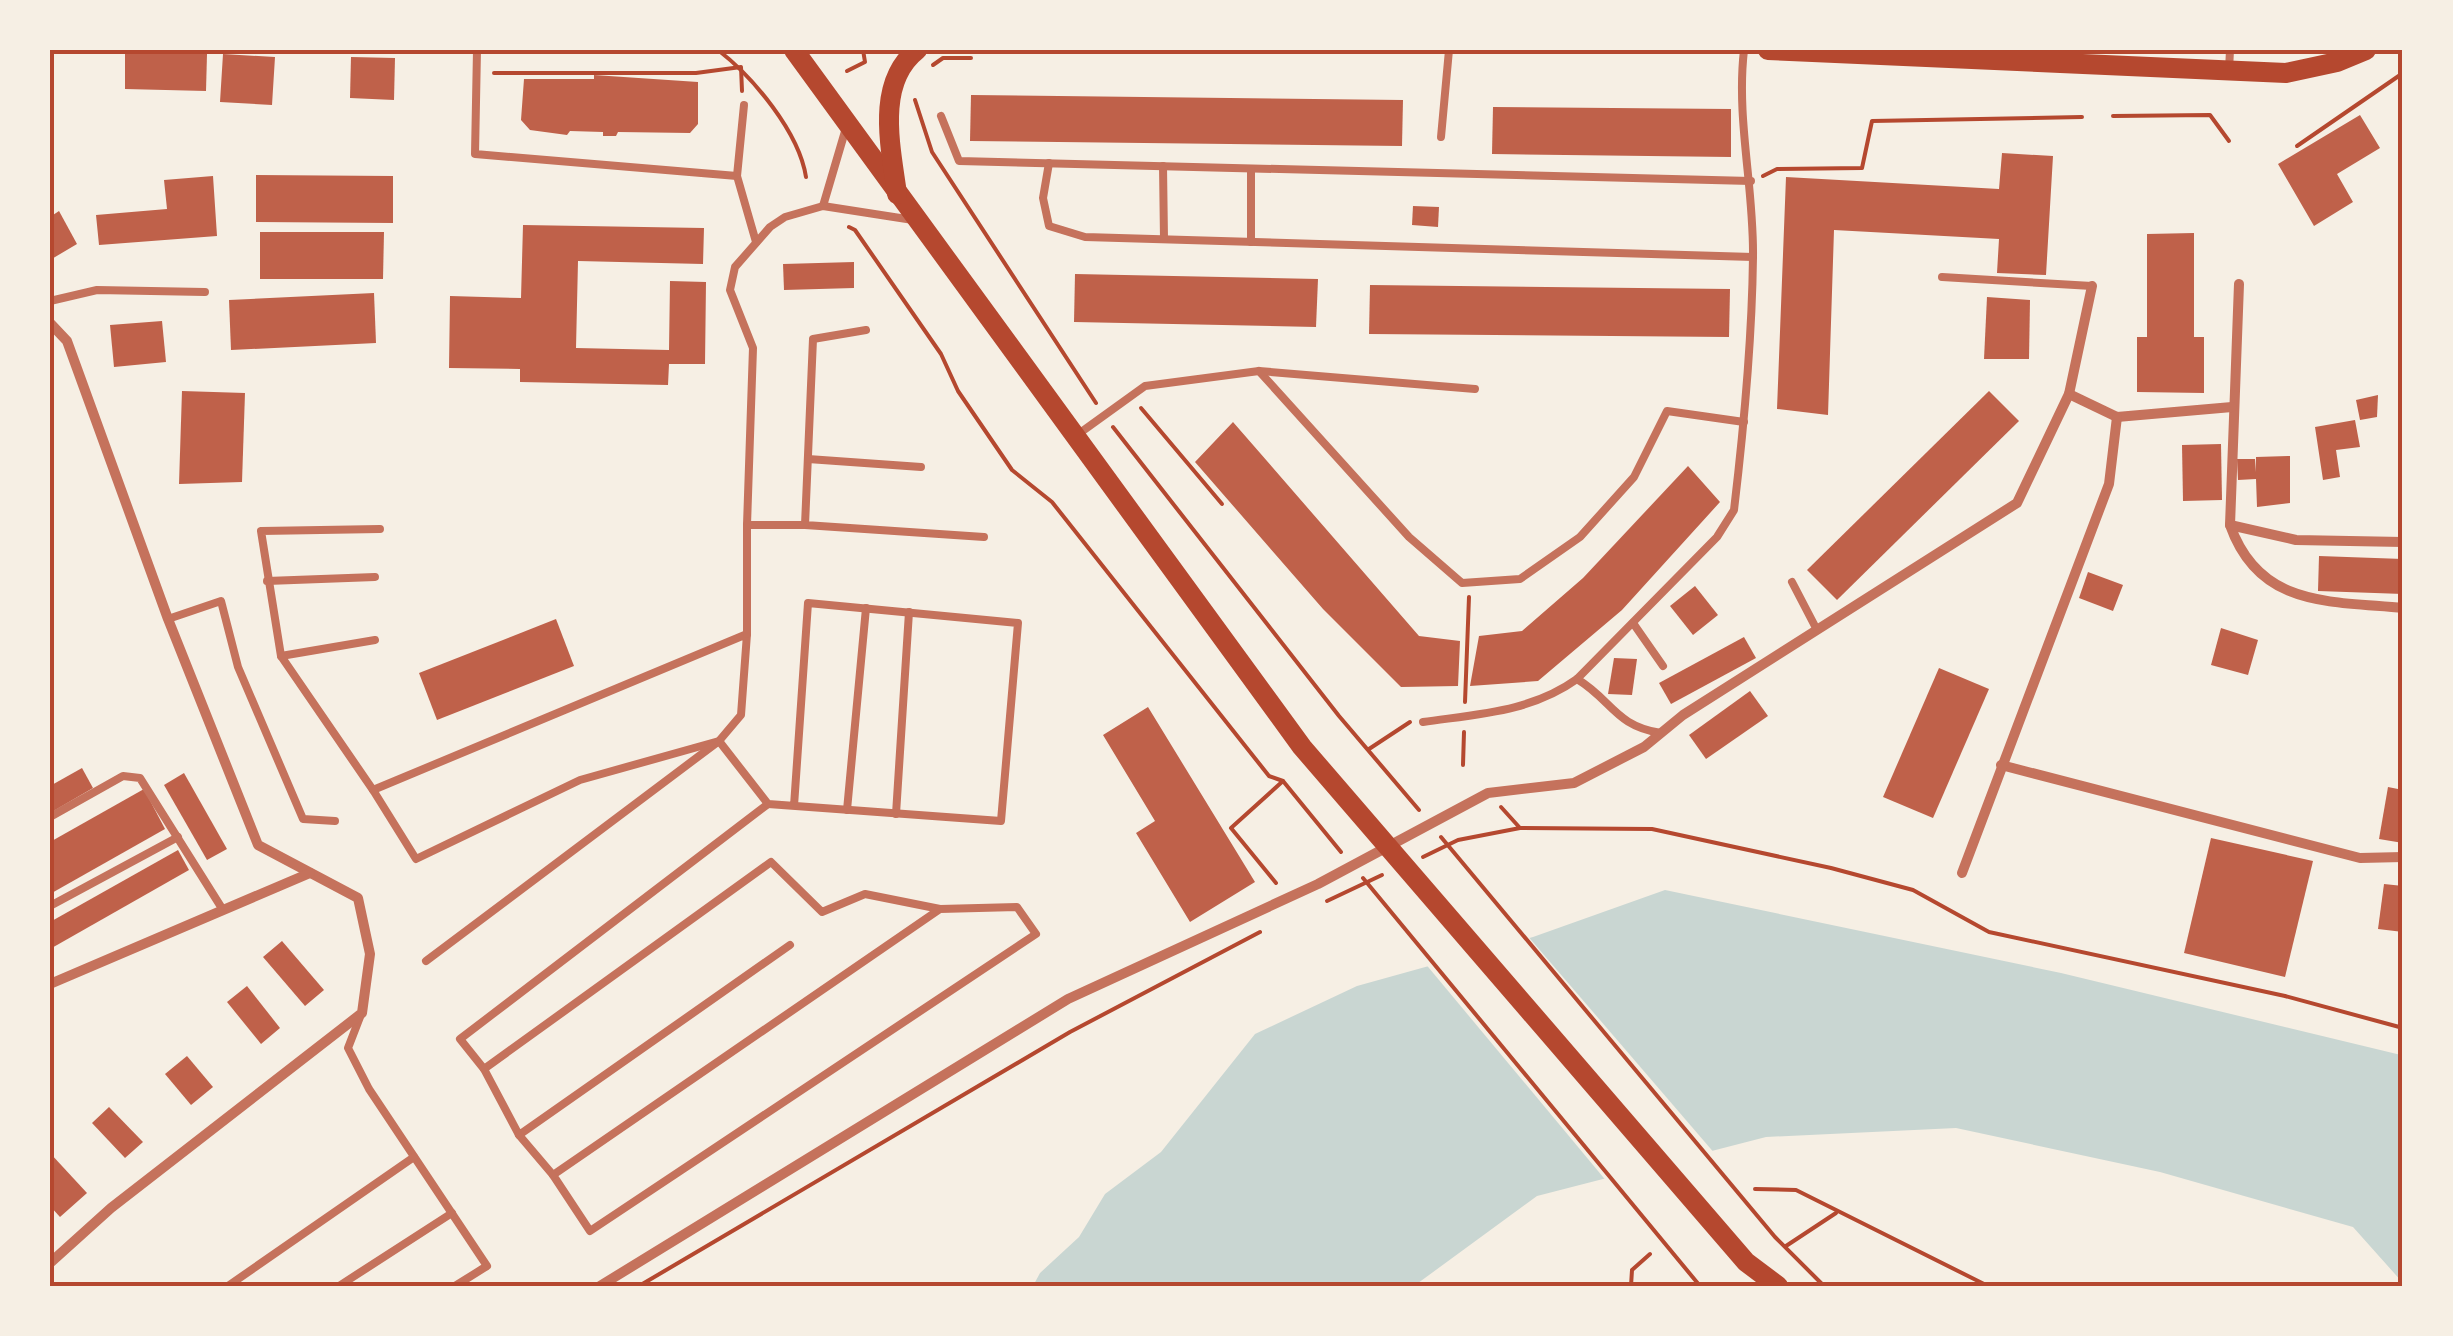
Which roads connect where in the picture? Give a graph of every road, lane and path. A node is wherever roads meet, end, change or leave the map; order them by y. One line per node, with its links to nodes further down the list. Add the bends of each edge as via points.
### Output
1 (477, 50): 19 (lane)
2 (718, 50): 16 (path)
3 (794, 50): 27 (main road)
4 (863, 50): 14 (path)
5 (917, 50): 37 (main road, via 898,73 889,105)
6 (1448, 50): 28 (lane)
7 (1744, 50): 36 (lane, via 1739,96)
8 (1768, 50): 11 (main road)
9 (2230, 50): 20 (lane)
10 (2366, 50): 20 (main road, via 2286,73)
11 (1955, 54): 12 (main road)
12 (2039, 55): 20 (main road)
13 (971, 58): 17 (path, via 943,58)
14 (865, 62): 15 (path); 18 (path)
15 (875, 64)
16 (740, 68): 19 (path, via 696,74); 23 (path); 35 (path, via 789,136)
17 (928, 69)
18 (847, 71)
19 (476, 73): 34 (lane, via 475,154)
20 (2228, 73)
21 (2403, 73): 30 (path)
22 (915, 96): 57 (path, via 932,152)
23 (744, 105): 34 (lane)
24 (941, 116): 31 (lane, via 959,161)
25 (2113, 116): 29 (path, via 2210,115)
26 (2082, 117): 36 (path, via 1872,121 1862,168 1778,168)
27 (847, 125): 37 (main road); 38 (lane)
28 (1441, 136)
29 (2229, 141)
30 (2298, 146)
31 (1050, 163): 32 (lane); 41 (lane, via 1043,198 1049,226 1085,237)
32 (1163, 166): 33 (lane); 41 (lane)
33 (1251, 168): 36 (lane); 43 (lane)
34 (737, 176): 42 (lane)
35 (806, 178)
36 (1751, 181): 44 (lane)
37 (897, 196): 39 (main road)
38 (823, 206): 39 (lane); 42 (lane, via 785,217)
39 (914, 220): 60 (main road)
40 (840, 224): 92 (path, via 855,230 1012,470 1052,502 1269,776)
41 (1164, 239): 43 (lane)
42 (756, 242): 65 (lane, via 736,267 730,290 754,348)
43 (1251, 242): 44 (lane)
44 (1753, 257): 59 (lane)
45 (1942, 278): 47 (lane)
46 (2240, 284): 56 (street)
47 (2092, 286): 54 (street)
48 (206, 292): 49 (lane, via 97,290)
49 (50, 301)
50 (50, 323): 77 (street, via 67,341)
51 (866, 330): 61 (lane, via 813,339)
52 (1259, 372): 53 (lane); 55 (lane, via 1146,386); 72 (lane, via 1409,537 1462,583)
53 (1475, 389)
54 (2069, 394): 58 (street); 79 (street, via 2017,503)
55 (1131, 396): 57 (lane); 63 (path)
56 (2232, 407): 58 (street); 64 (street)
57 (1104, 415): 60 (lane); 89 (path)
58 (2117, 417): 90 (street, via 2109,484)
59 (1744, 422): 72 (lane, via 1667,411 1634,477 1580,537 1520,579); 78 (lane, via 1734,510 1718,537)
60 (1073, 437): 133 (main road, via 1302,747)
61 (808, 459): 62 (lane); 66 (lane)
62 (920, 468)
63 (1222, 504)
64 (2230, 524): 69 (street, via 2296,540); 75 (street, via 2241,555 2277,587 2323,601)
65 (747, 525): 66 (lane); 80 (lane)
66 (805, 525): 68 (lane)
67 (380, 529): 71 (lane, via 261,532)
68 (984, 537)
69 (2403, 542)
70 (375, 577): 71 (lane)
71 (266, 581): 82 (lane)
72 (1470, 582): 85 (path)
73 (1792, 582): 79 (lane)
74 (866, 608): 76 (lane); 96 (lane, via 808,603); 97 (lane)
75 (2403, 608)
76 (909, 612): 99 (lane); 99 (lane, via 1018,623 1001,822)
77 (168, 619): 101 (lane, via 222,601 238,667 303,818); 109 (street, via 258,845)
78 (1633, 623): 83 (lane); 84 (lane)
79 (1817, 630): 87 (street)
80 (748, 634): 88 (lane, via 741,716); 93 (lane)
81 (375, 640): 82 (lane)
82 (281, 656): 93 (lane)
83 (1663, 666)
84 (1577, 679): 85 (lane, via 1530,706); 87 (lane, via 1620,720)
85 (1465, 716): 86 (lane); 91 (path)
86 (1420, 719): 89 (path)
87 (1661, 733): 94 (street, via 1574,783)
88 (719, 741): 93 (lane, via 580,780 416,859); 95 (lane); 119 (lane)
89 (1368, 749): 98 (path)
90 (2001, 764): 105 (street, via 2360,858); 111 (street)
91 (1463, 766)
92 (1283, 781): 106 (path); 112 (path, via 1231,828)
93 (373, 790)
94 (1488, 792): 103 (path); 112 (street)
95 (768, 804): 96 (lane); 123 (lane, via 460,1039)
96 (794, 806): 97 (lane)
97 (847, 810): 99 (lane)
98 (1420, 810)
99 (896, 814)
100 (50, 818): 104 (lane, via 123,776 140,778)
101 (335, 821)
102 (1432, 826): 130 (path)
103 (1520, 828): 107 (path, via 1458,840); 122 (path, via 1652,829 1831,868 1913,890 1988,932)
104 (178, 837): 114 (lane); 116 (lane)
105 (2403, 857)
106 (1346, 858)
107 (1408, 864)
108 (1391, 871): 113 (path)
109 (310, 872): 116 (street); 121 (street, via 358,898 370,954)
110 (1358, 873): 141 (path)
111 (1962, 873)
112 (1288, 898): 138 (street, via 1068,999)
113 (1324, 902)
114 (50, 906)
115 (940, 908): 123 (lane, via 865,894 822,912 772,862); 126 (lane); 126 (lane, via 1016,907 1036,934 590,1231)
116 (223, 910): 120 (street)
117 (1274, 925): 139 (path, via 1070,1032)
118 (790, 945): 124 (lane)
119 (426, 961)
120 (50, 984)
121 (362, 1012): 125 (lane, via 348,1048); 132 (street)
122 (2403, 1028)
123 (484, 1069): 124 (lane)
124 (520, 1134): 126 (lane)
125 (414, 1157): 128 (lane); 134 (lane)
126 (553, 1176)
127 (1755, 1189): 129 (path, via 1796,1190)
128 (452, 1213): 136 (lane); 137 (lane, via 487,1266)
129 (1836, 1213): 130 (path); 145 (path, via 1844,1211)
130 (1784, 1248): 144 (path)
131 (1650, 1254): 140 (path, via 1632,1270)
132 (50, 1262)
133 (1746, 1262): 142 (main road); 143 (main road)
134 (244, 1282): 135 (lane)
135 (228, 1286)
136 (338, 1286)
137 (455, 1286)
138 (600, 1286)
139 (639, 1286)
140 (1631, 1286)
141 (1700, 1286)
142 (1759, 1286)
143 (1778, 1286)
144 (1824, 1286)
145 (1988, 1286)

